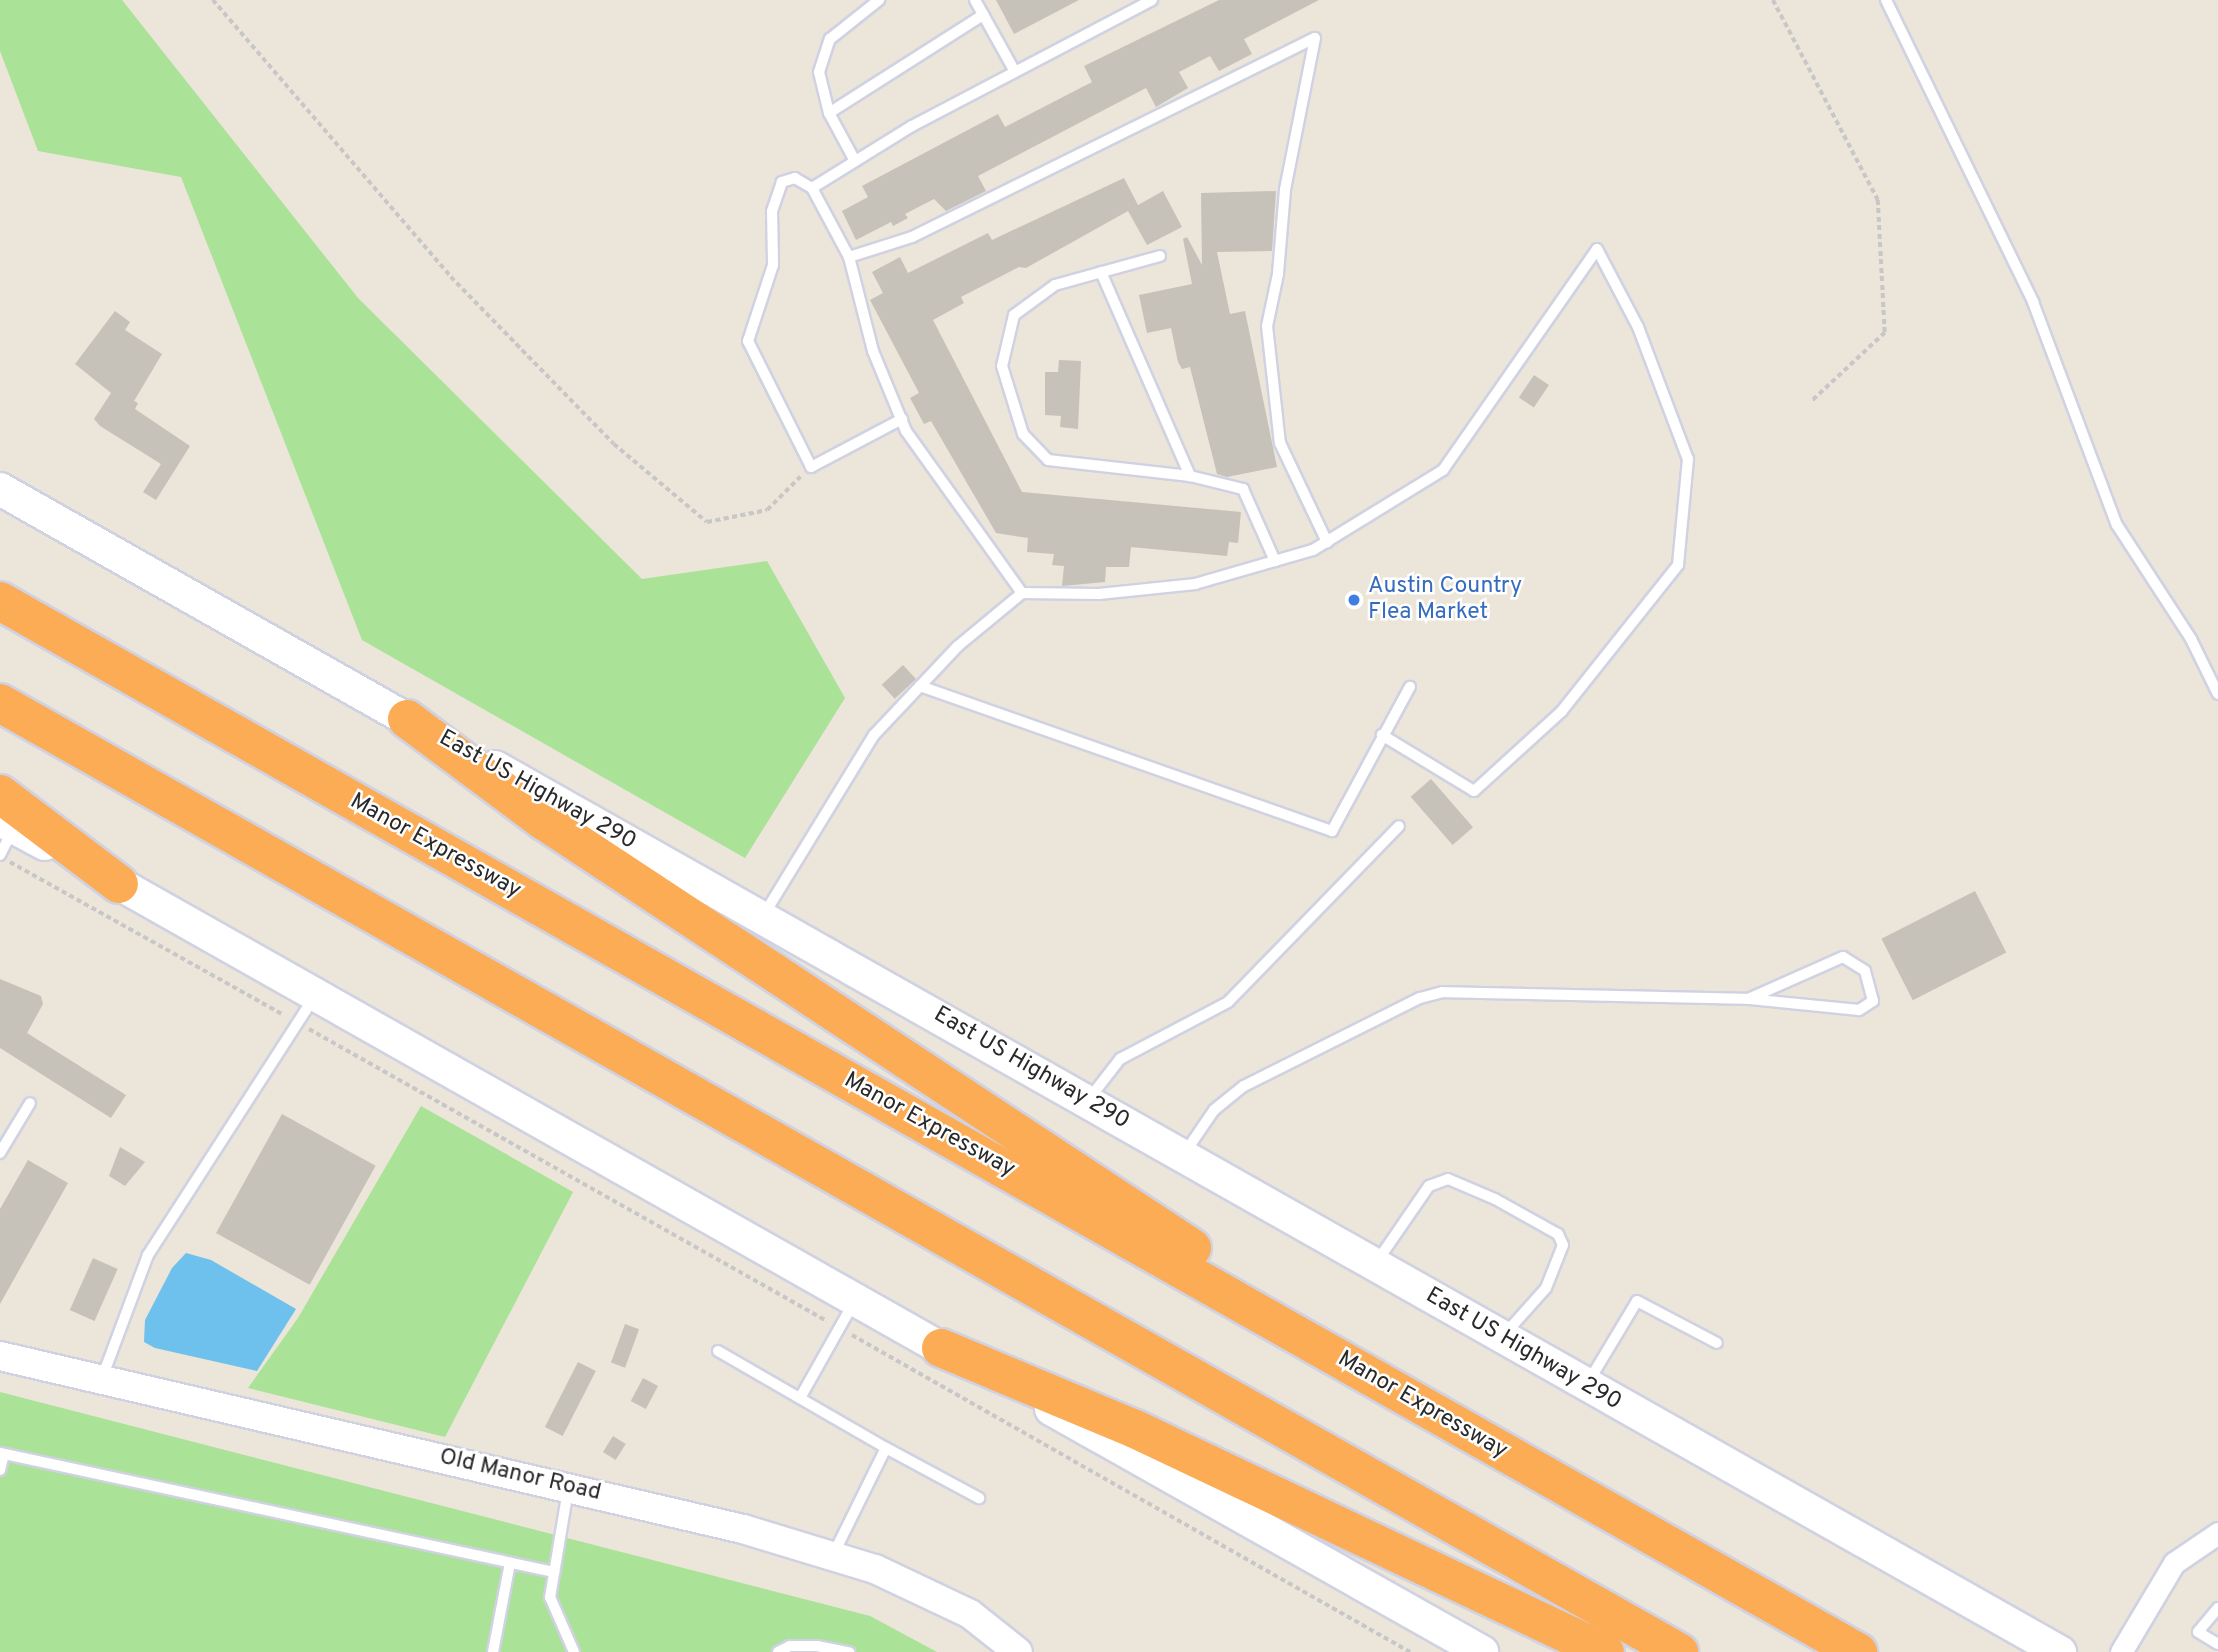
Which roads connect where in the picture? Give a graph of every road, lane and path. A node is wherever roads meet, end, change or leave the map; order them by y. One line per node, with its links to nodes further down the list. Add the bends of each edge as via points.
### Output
1 (213, 0): 17 (path, via 451,277 614,444 707,522 767,510)
2 (879, 0): 9 (lane, via 830,39 819,72)
3 (975, 0): 7 (lane)
4 (1152, 0): 8 (lane)
5 (1773, 0): 15 (path, via 1878,200 1885,333)
6 (1886, 0): 26 (lane, via 2033,302 2117,525 2191,639)
7 (983, 15): 8 (lane); 9 (lane)
8 (1015, 72): 10 (lane)
9 (829, 113): 10 (lane)
10 (855, 161): 11 (lane)
11 (812, 188): 13 (lane); 17 (lane, via 795,178 782,182 772,211 773,265 748,341)
12 (1160, 256): 14 (lane)
13 (849, 257): 16 (lane, via 873,351); 20 (lane, via 912,237 1315,38 1285,190 1278,274 1267,326 1280,443)
14 (1101, 272): 18 (lane); 18 (lane, via 1055,285 1014,316 1002,366 1023,433 1048,460)
15 (1811, 402)
16 (902, 419): 17 (lane); 22 (lane, via 906,431)
17 (811, 467)
18 (1190, 476): 21 (lane, via 1243,489)
19 (0, 489): 28 (main road, East US Highway 290)
20 (1327, 542): 21 (lane); 29 (lane, via 1443,470 1597,249 1638,327 1688,459 1678,565 1562,711 1474,791)
21 (1275, 561): 22 (lane, via 1195,584 1099,594)
22 (1022, 593): 24 (lane, via 958,646)
23 (0, 601): 49 (highway, Manor Expressway)
24 (920, 686): 29 (lane, via 1332,831); 33 (lane, via 874,735)
25 (1410, 687): 29 (lane)
26 (2218, 694)
27 (0, 703): 73 (highway)
28 (407, 719): 33 (main road, East US Highway 290); 49 (highway, via 544,821 1263,1295)
29 (1382, 734)
30 (1399, 826): 37 (lane, via 1228,1002 1120,1059)
31 (3, 831): 32 (highway); 36 (path)
32 (119, 884): 34 (main road)
33 (764, 916): 37 (main road, East US Highway 290)
34 (316, 994): 36 (lane); 42 (main road)
35 (1748, 999): 35 (lane, via 1843,957 1865,971 1873,1001 1859,1010); 40 (lane, via 1442,992 1420,998 1244,1086 1214,1110)
36 (298, 1023): 43 (path); 50 (lane, via 148,1255)
37 (1087, 1101): 40 (main road, East US Highway 290)
38 (30, 1103): 39 (lane)
39 (0, 1153)
40 (1183, 1156): 41 (main road, East US Highway 290)
41 (1375, 1266): 44 (main road, East US Highway 290); 44 (lane, via 1429,1186 1448,1179 1558,1234 1563,1245 1546,1287)
42 (856, 1300): 43 (lane); 46 (main road)
43 (840, 1328): 52 (lane); 70 (path)
44 (1501, 1338): 51 (main road, East US Highway 290)
45 (1717, 1343): 51 (lane, via 1637,1301)
46 (941, 1348): 71 (main road); 72 (highway, via 1135,1429)
47 (718, 1350): 52 (lane)
48 (0, 1356): 50 (street, Old Manor Road)
49 (1339, 1358): 74 (highway, Manor Expressway)
50 (102, 1378): 56 (street, Old Manor Road)
51 (1586, 1386): 75 (main road, East US Highway 290)
52 (800, 1398): 53 (lane)
53 (886, 1448): 57 (lane); 59 (lane)
54 (2, 1453): 55 (lane); 60 (lane)
55 (0, 1470)
56 (568, 1488): 59 (street, Old Manor Road, via 743,1529); 61 (lane)
57 (979, 1497)
58 (2218, 1533): 76 (street, via 2174,1563)
59 (832, 1556): 69 (street, Old Manor Road, via 875,1569 970,1614)
60 (510, 1563): 61 (lane); 65 (lane)
61 (554, 1572): 66 (lane, via 550,1597)
62 (2218, 1608): 63 (lane, via 2198,1632)
63 (2218, 1644)
64 (818, 1649): 67 (lane, via 790,1646); 68 (lane)
65 (493, 1652)
66 (574, 1652)
67 (778, 1652)
68 (849, 1652)
69 (1018, 1652)
70 (1410, 1652)
71 (1482, 1652)
72 (1605, 1652)
73 (1679, 1652)
74 (1858, 1652)
75 (2060, 1652)
76 (2120, 1652)

